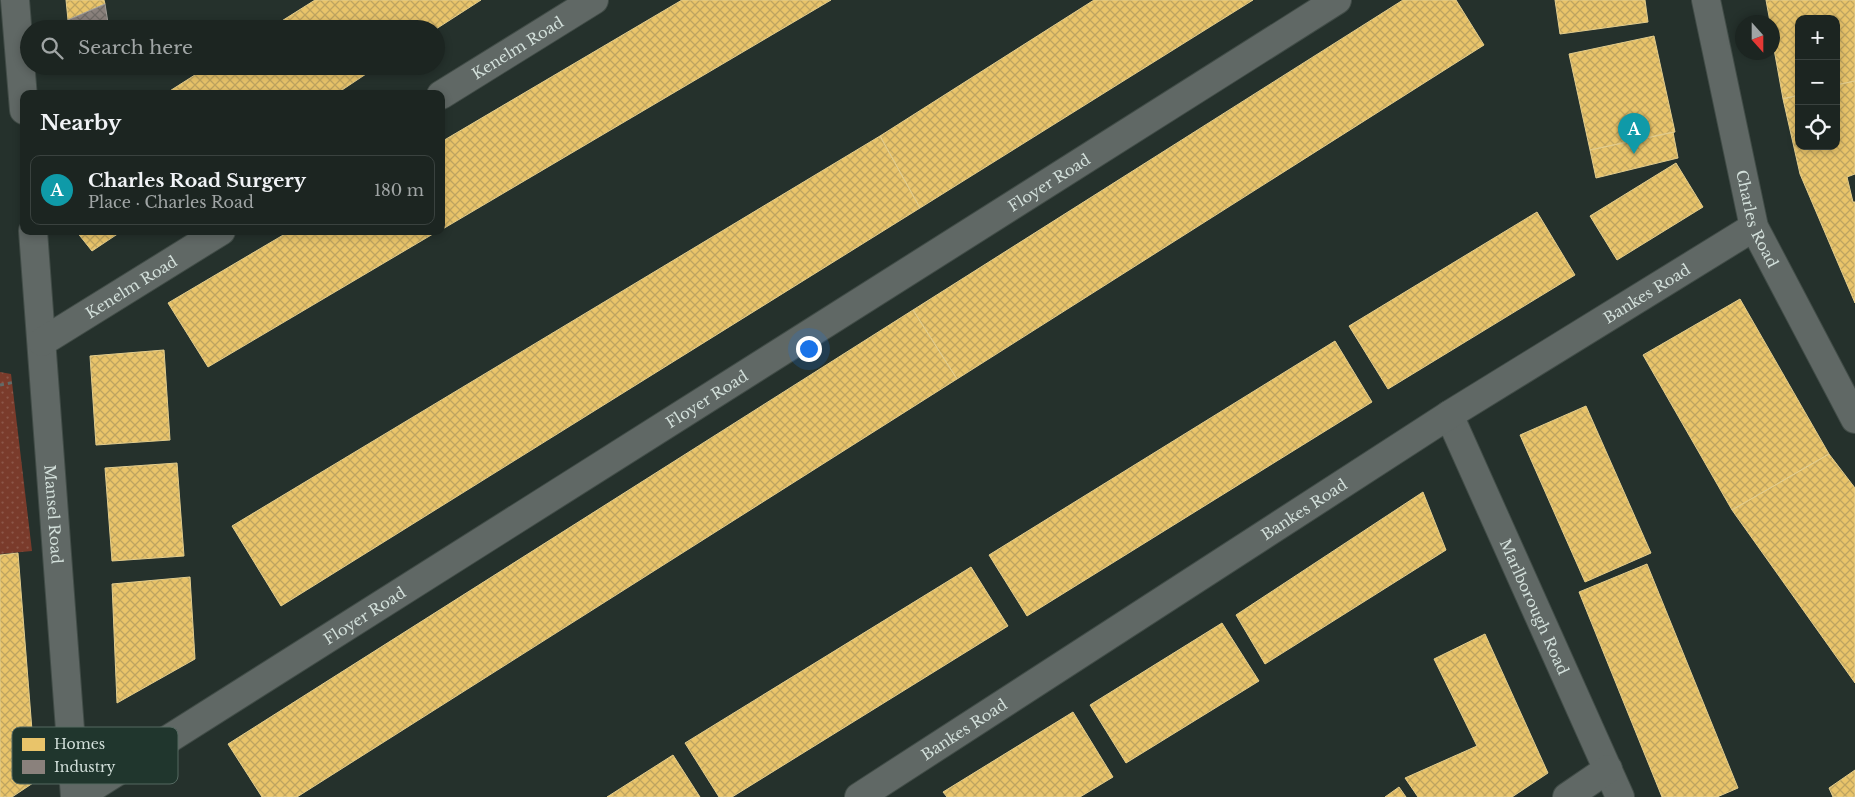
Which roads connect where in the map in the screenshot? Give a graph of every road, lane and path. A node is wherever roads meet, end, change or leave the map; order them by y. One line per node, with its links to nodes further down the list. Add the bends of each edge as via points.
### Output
1 (15, 0): 5 (street)
2 (594, 0): 8 (street, Kenelm Road)
3 (1337, 0): 16 (street, Floyer Road)
4 (1706, 0): 9 (street, Charles Road)
5 (20, 61)
6 (21, 75): 7 (street)
7 (22, 90)
8 (445, 93)
9 (1754, 227): 13 (street, Bankes Road); 14 (street, Charles Road)
10 (33, 235): 12 (street, Mansel Road)
11 (215, 235): 12 (street, Kenelm Road)
12 (42, 342): 15 (street, Mansel Road)
13 (1449, 415): 17 (street, Marlborough Road); 21 (street, Bankes Road)
14 (1855, 419)
15 (71, 727)
16 (178, 733)
17 (1608, 769): 22 (street); 23 (street, Marlborough Road)
18 (75, 784): 20 (street, Mansel Road)
19 (97, 784): 20 (street, Floyer Road)
20 (76, 797)
21 (859, 797)
22 (1567, 797)
23 (1620, 797)

